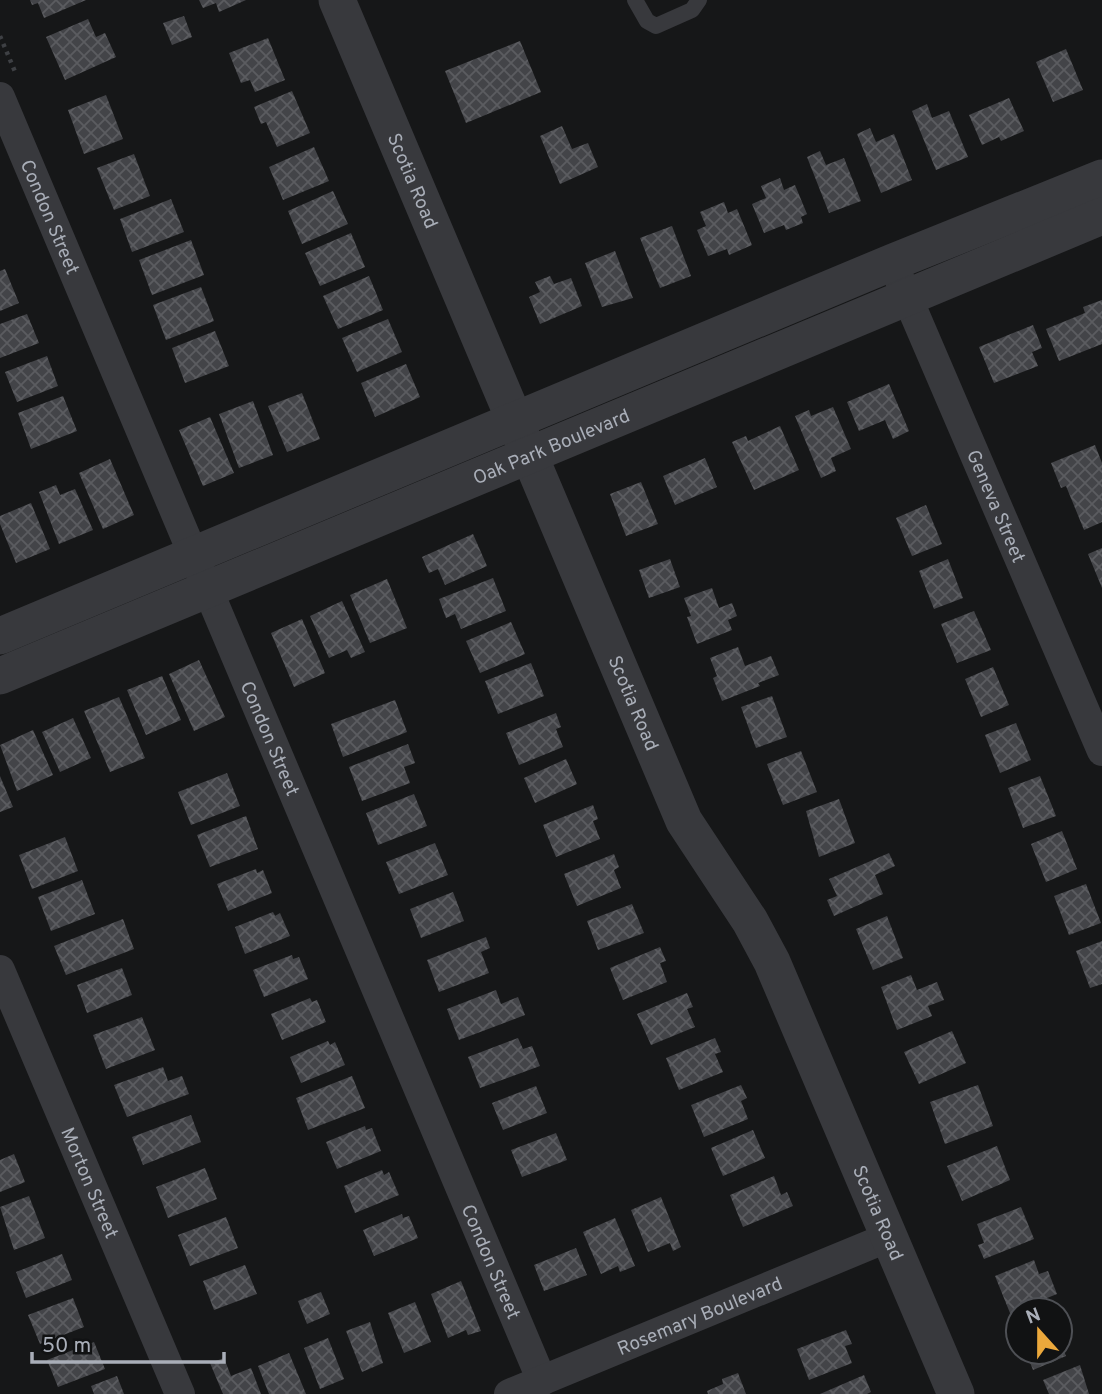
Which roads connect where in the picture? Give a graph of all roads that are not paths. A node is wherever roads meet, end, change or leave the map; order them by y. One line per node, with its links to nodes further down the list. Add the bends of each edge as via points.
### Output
1 (337, 0): 9 (street, Scotia Road)
2 (635, 0): 3 (lane, via 647,22 656,26 692,10)
3 (699, 0)
4 (0, 97): 11 (street, Condon Street)
5 (1102, 178): 7 (street, Oak Park Boulevard)
6 (1102, 216): 8 (street, Oak Park Boulevard)
7 (893, 262): 8 (street, Geneva Street); 9 (street, Oak Park Boulevard)
8 (907, 296): 10 (street, Oak Park Boulevard); 15 (street, Geneva Street)
9 (515, 421): 10 (street, Scotia Road); 11 (street, Oak Park Boulevard)
10 (529, 455): 12 (street, Oak Park Boulevard); 17 (street, Scotia Road, via 684,821 772,962)
11 (194, 555): 12 (street, Condon Street); 13 (street, Oak Park Boulevard)
12 (208, 590): 14 (street, Oak Park Boulevard); 18 (street, Condon Street)
13 (0, 636)
14 (0, 676)
15 (1102, 751)
16 (0, 970): 19 (street, Morton Street)
17 (889, 1237): 18 (street, Rosemary Boulevard); 21 (street, Scotia Road)
18 (542, 1381): 20 (street, Rosemary Boulevard)
19 (180, 1394)
20 (509, 1394)
21 (956, 1394)

